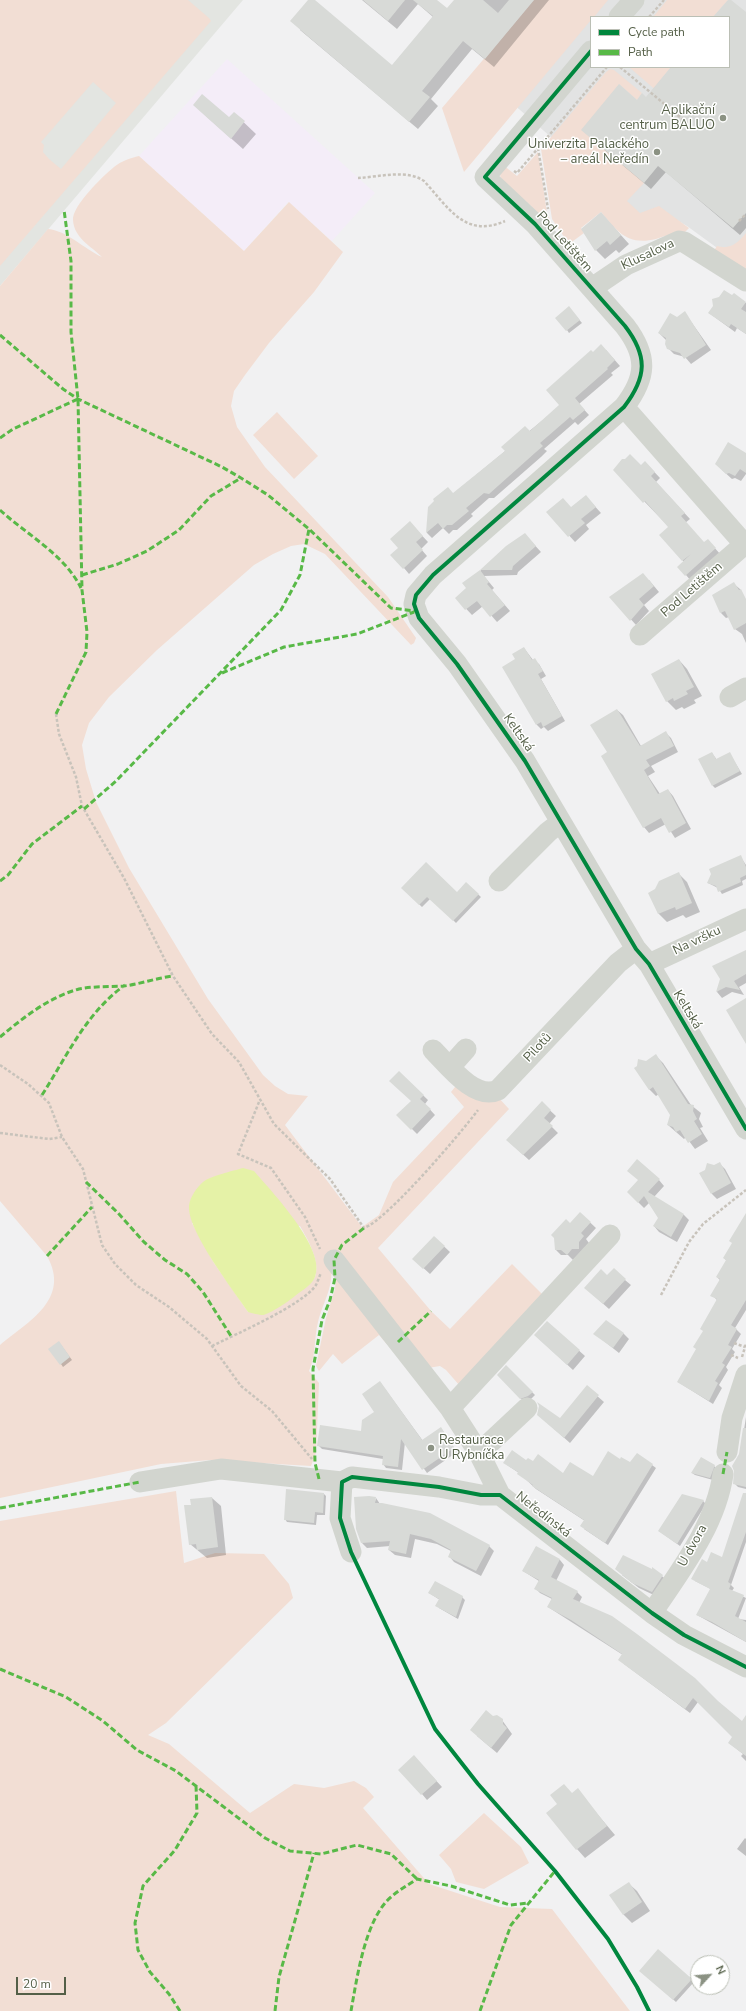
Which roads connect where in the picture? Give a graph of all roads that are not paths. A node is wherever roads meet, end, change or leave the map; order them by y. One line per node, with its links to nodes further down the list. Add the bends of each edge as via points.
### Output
1 (634, 0): 2 (street)
2 (620, 16)
3 (590, 52): 5 (street, Pod Letištěm, via 485,177 523,212)
4 (746, 281): 5 (street, Klusalova, via 679,241 626,265)
5 (592, 288): 6 (street, Pod Letištěm, via 629,331 641,353 641,375 633,395)
6 (624, 407): 7 (street, Pod Letištěm); 9 (street, Keltská, via 433,575 417,591 414,599 415,611 419,618 457,664 516,748)
7 (745, 545): 8 (street, Pod Letištěm)
8 (640, 635)
9 (561, 822): 10 (street); 12 (street, Keltská)
10 (498, 881)
11 (746, 919): 12 (street, Na vršku)
12 (642, 956): 15 (street, Pilotů, via 618,964 503,1086 494,1092 486,1093 471,1087); 16 (street, Keltská)
13 (466, 1048): 15 (street)
14 (433, 1050): 15 (street)
15 (450, 1066)
16 (746, 1129)
17 (610, 1235): 20 (street)
18 (329, 1264): 20 (street, Neředínská)
19 (746, 1375): 22 (street, via 732,1418)
20 (450, 1408): 23 (street, Neředínská)
21 (527, 1408): 23 (street)
22 (727, 1452)
23 (479, 1453): 27 (street, Neředínská)
24 (723, 1474): 29 (street, U dvora, via 721,1489 700,1537)
25 (140, 1482): 26 (street, Neředínská, via 221,1469)
26 (342, 1482): 27 (street, Neředínská, via 352,1477 481,1495); 28 (street, via 340,1518)
27 (500, 1495): 29 (street, Neředínská)
28 (351, 1552)
29 (652, 1613): 30 (street, Neředínská, via 684,1635)
30 (746, 1667)

